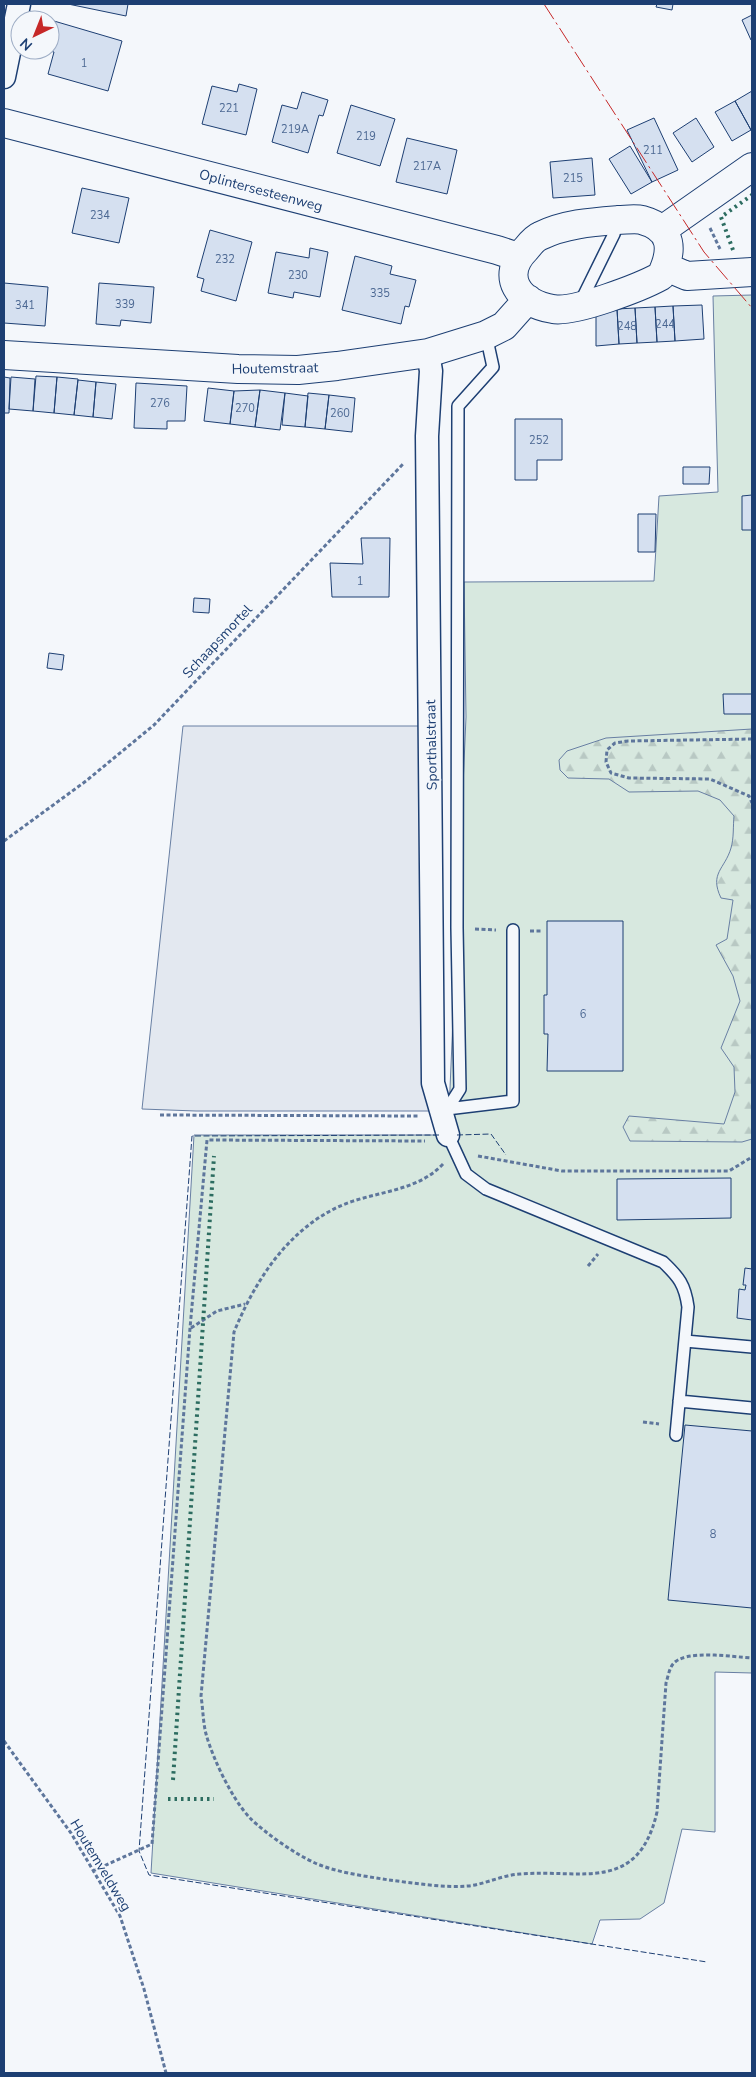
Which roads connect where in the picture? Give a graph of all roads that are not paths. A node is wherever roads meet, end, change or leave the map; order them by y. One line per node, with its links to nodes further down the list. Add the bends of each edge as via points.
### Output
1 (19, 4): 2 (street)
2 (4, 77)
3 (4, 123): 7 (street, Oplintersesteenweg)
4 (752, 167): 6 (street)
5 (618, 220): 6 (street, via 642,220); 7 (street, via 580,224 538,236); 11 (lane)
6 (662, 230): 8 (street, via 668,237 670,253)
7 (518, 257): 10 (street, via 512,274 515,288)
8 (666, 267): 9 (street, via 687,276); 11 (street, via 662,276 644,285)
9 (752, 272)
10 (528, 299): 11 (street, via 553,309); 12 (street, Houtemstraat, via 504,326)
11 (578, 307)
12 (486, 335): 13 (street, Houtemstraat); 16 (lane, via 493,367 458,406 457,928 460,1089)
13 (428, 353): 14 (street, Houtemstraat, via 298,370 238,370); 16 (street, Sporthalstraat, via 431,371 427,436 433,1083)
14 (4, 355)
15 (513, 930): 16 (lane, via 513,1101)
16 (449, 1131): 17 (lane, via 466,1174 486,1189 663,1262 686,1290)
17 (685, 1341): 18 (lane); 19 (lane)
18 (752, 1347)
19 (680, 1401): 20 (lane); 21 (lane)
20 (752, 1408)
21 (676, 1435)

